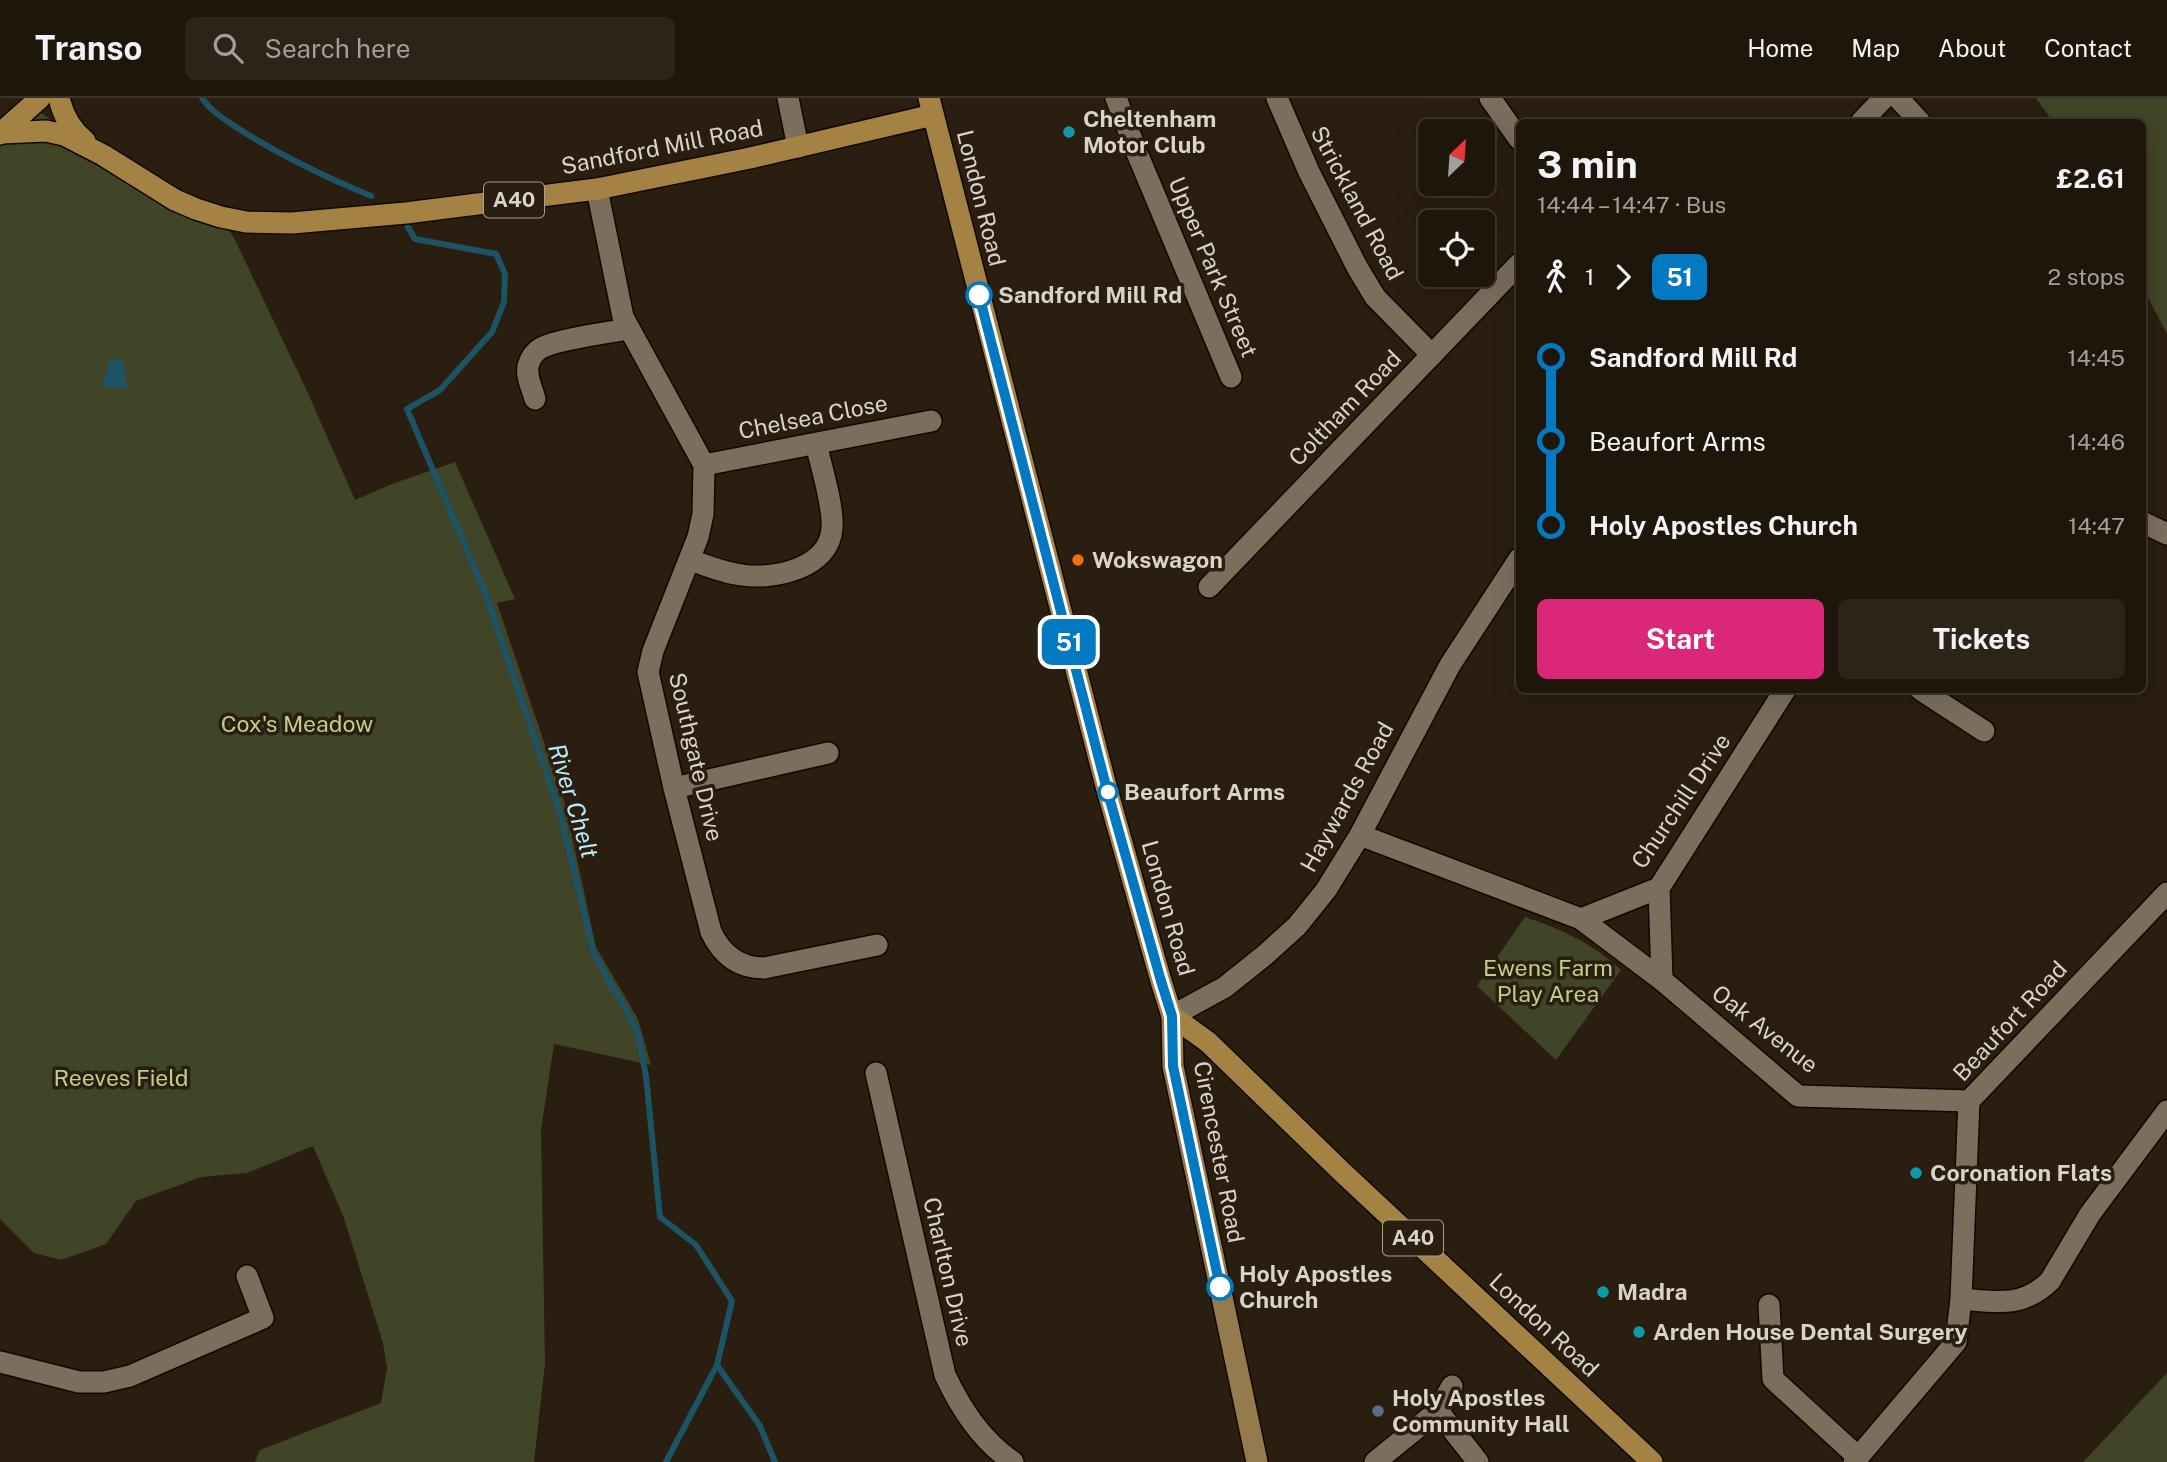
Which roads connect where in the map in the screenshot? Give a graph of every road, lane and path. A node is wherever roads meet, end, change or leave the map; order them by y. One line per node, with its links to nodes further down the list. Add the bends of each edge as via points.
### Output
1 (40, 98): 12 (highway, A40)
2 (60, 98): 15 (highway, A40, via 64,115 79,136)
3 (788, 98): 14 (street)
4 (1116, 98): 20 (street, Upper Park Street)
5 (1277, 98): 19 (street, Strickland Road, via 1309,172 1375,297)
6 (1490, 98): 13 (street)
7 (1884, 98): 10 (street)
8 (1898, 98): 11 (street)
9 (931, 107): 14 (highway, Sandford Mill Road / A40); 41 (highway, London Road / A40, via 1106,786)
10 (1864, 119)
11 (1917, 119)
12 (0, 134): 15 (highway, Sandford Mill Road / A40, via 46,131)
13 (1516, 135)
14 (798, 147): 16 (highway, Sandford Mill Road / A40)
15 (103, 155): 16 (highway, Sandford Mill Road / A40, via 175,200 246,222 292,223 406,213)
16 (597, 189): 18 (street)
17 (1516, 267): 19 (street, Coltham Road)
18 (628, 329): 21 (street, via 536,352 528,371); 24 (street)
19 (1432, 355): 29 (street, Coltham Road)
20 (1231, 377)
21 (535, 399)
22 (931, 421): 23 (street, Chelsea Close)
23 (816, 444): 24 (street, Chelsea Close); 27 (street, via 832,520 831,538 822,553 786,572 756,576)
24 (704, 465): 27 (street, Southgate Drive, via 703,514)
25 (2146, 524): 26 (street)
26 (2167, 534)
27 (691, 560): 34 (street, Southgate Drive, via 648,672)
28 (1516, 564): 35 (street, Haywards Road, via 1450,665)
29 (1209, 587)
30 (1783, 693): 36 (street, Churchill Drive)
31 (1926, 693): 32 (street)
32 (1984, 731)
33 (828, 753): 34 (street)
34 (674, 788): 39 (street, Southgate Drive, via 711,932 729,957 764,968)
35 (1360, 835): 38 (street); 41 (street, Haywards Road, via 1297,926 1225,987)
36 (1659, 888): 38 (street, Churchill Drive); 40 (street)
37 (2167, 893): 43 (street, Beaufort Road)
38 (1581, 919): 40 (street, Oak Avenue)
39 (877, 945)
40 (1662, 980): 43 (street, Oak Avenue, via 1798,1096)
41 (1172, 1016): 54 (main road, Cirencester Road, via 1173,1066); 56 (highway, London Road / A40, via 1208,1042)
42 (876, 1073): 53 (street, Charlton Drive, via 945,1375 978,1430)
43 (1969, 1101): 46 (street, Beaufort Road)
44 (2167, 1111): 46 (street, via 2041,1290 2009,1302)
45 (247, 1276): 48 (street, via 262,1318 130,1376 79,1382)
46 (1961, 1299): 51 (street, Beaufort Road, via 1956,1342)
47 (1769, 1306): 51 (street, via 1773,1379)
48 (0, 1362)
49 (1452, 1386): 50 (street)
50 (1438, 1411): 52 (street); 55 (street)
51 (1856, 1460)
52 (1376, 1461)
53 (1013, 1462)
54 (1256, 1462)
55 (1479, 1462)
56 (1652, 1462)

